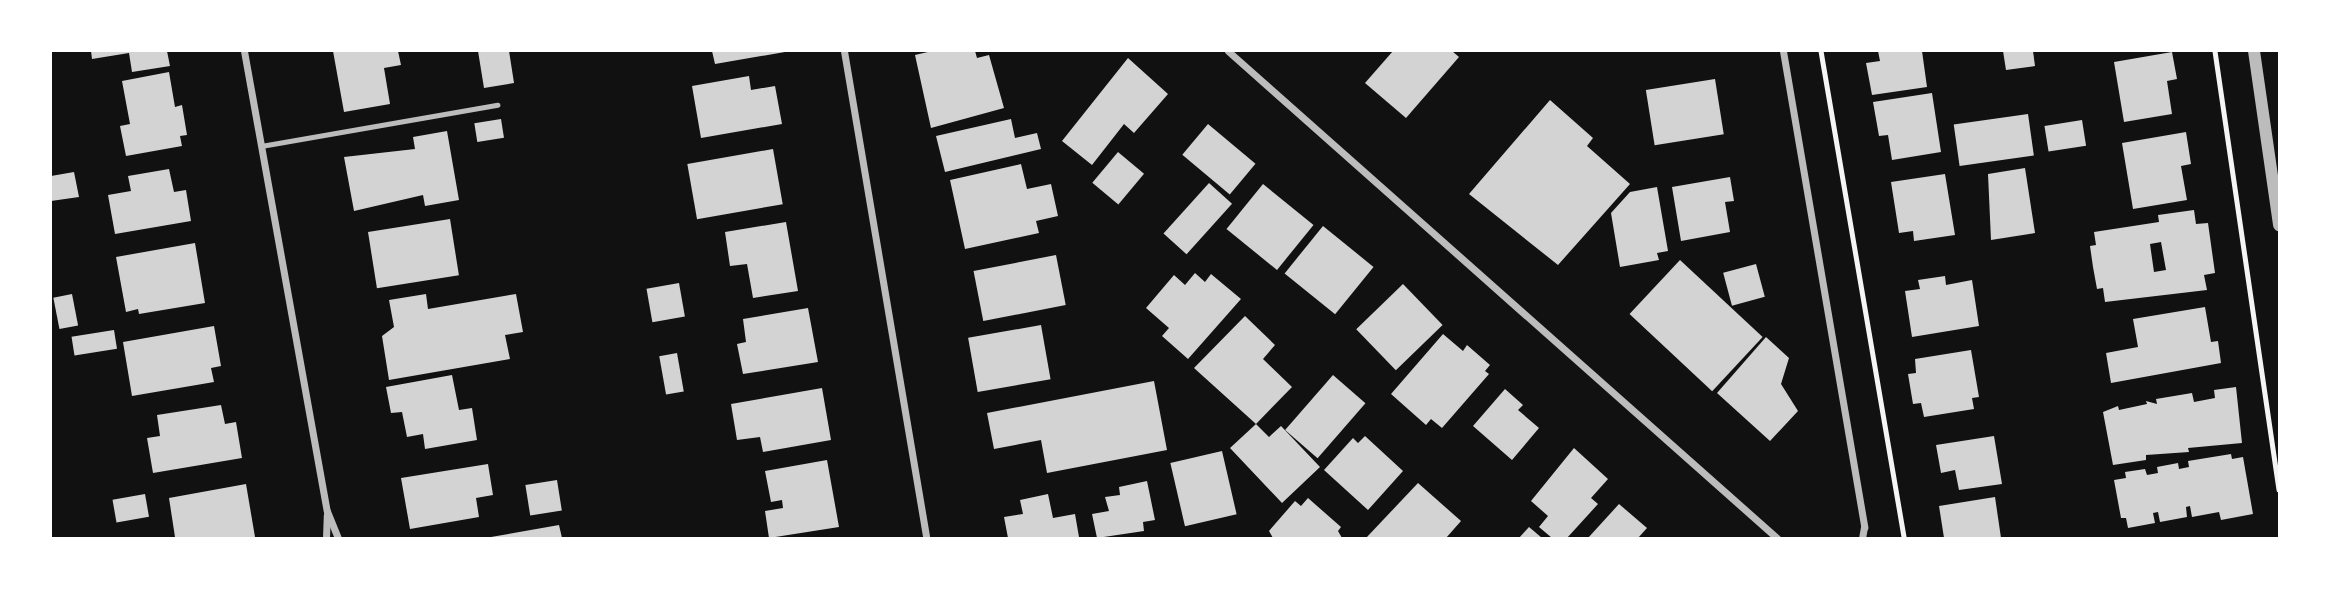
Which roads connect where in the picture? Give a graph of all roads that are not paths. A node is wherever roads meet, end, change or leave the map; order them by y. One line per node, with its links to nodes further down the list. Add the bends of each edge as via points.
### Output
1 (244, 51): 7 (street)
2 (844, 51): 12 (street)
3 (1228, 51): 13 (street)
4 (1783, 51): 14 (street, via 1864,527)
5 (2254, 51): 8 (street)
6 (497, 105): 7 (lane)
7 (261, 146): 9 (street)
8 (2279, 225)
9 (327, 511): 10 (street); 11 (street)
10 (326, 538)
11 (338, 538)
12 (926, 538)
13 (1777, 538)
14 (1862, 538)

